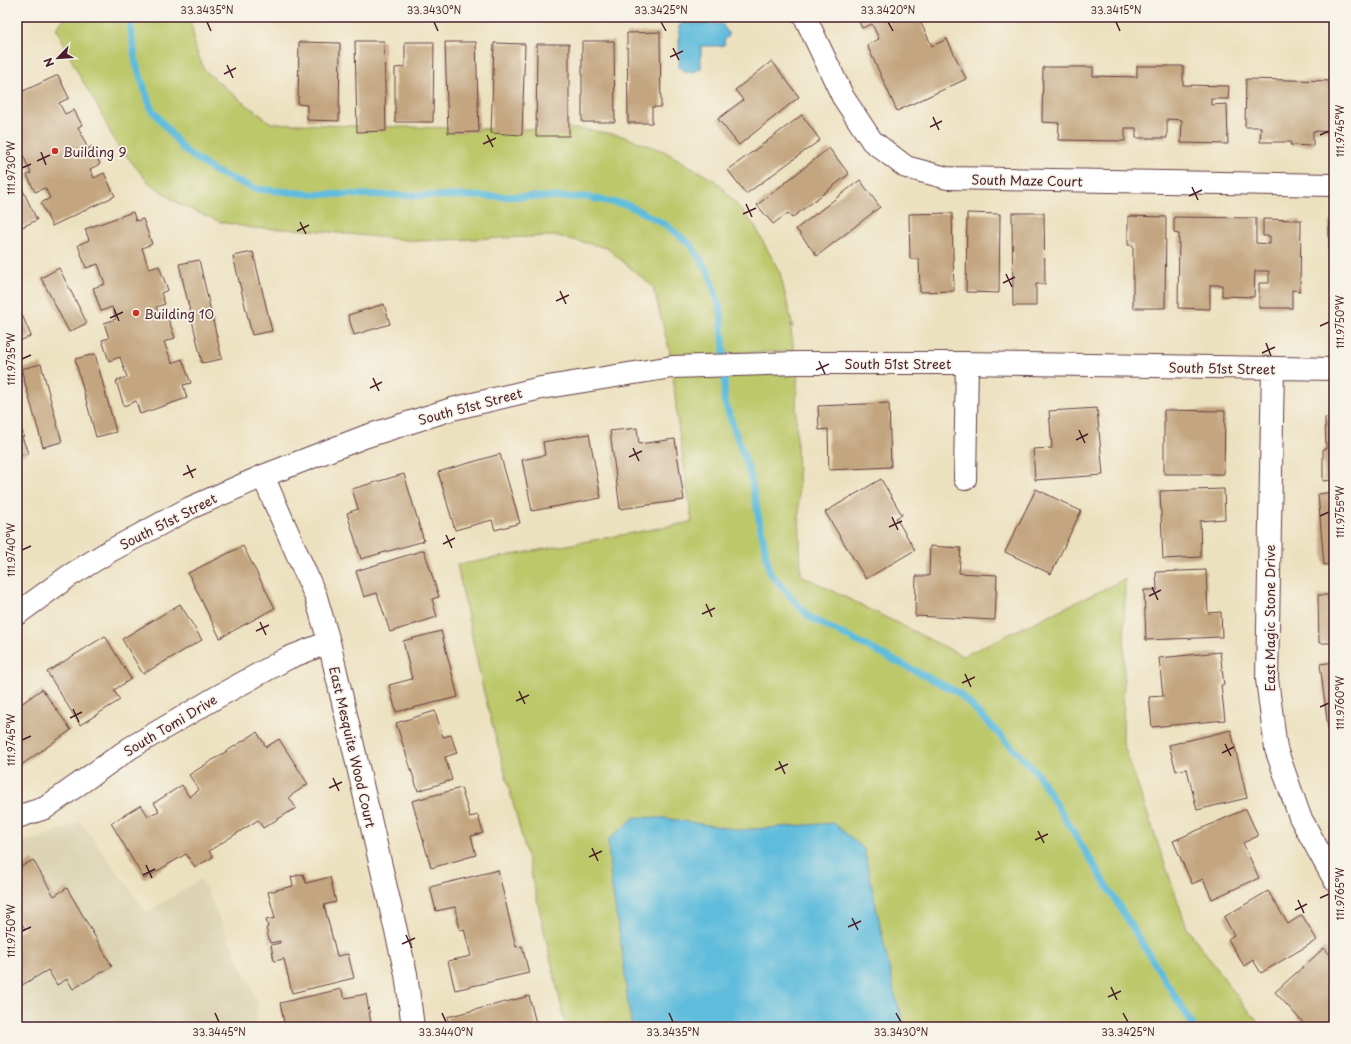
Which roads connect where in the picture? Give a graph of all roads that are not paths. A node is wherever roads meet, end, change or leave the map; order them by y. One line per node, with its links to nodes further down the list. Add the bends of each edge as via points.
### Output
1 (805, 17): 2 (street, South Maze Court, via 843,97 872,141 906,167 947,178)
2 (1334, 185)
3 (967, 364): 4 (street, South 51st Street); 6 (street, South 51st Street, via 798,363 672,367 607,377 541,388 452,409 364,437); 7 (street, South 51st Street)
4 (1273, 368): 5 (street, South 51st Street); 11 (street, East Magic Stone Drive, via 1267,679 1276,749 1300,817)
5 (1334, 369)
6 (263, 476): 8 (street, South 51st Street, via 190,508 110,551 69,576); 9 (street, East Mesquite Wood Court, via 316,597)
7 (965, 479)
8 (17, 614)
9 (329, 642): 10 (street, South Tomi Drive, via 288,658 217,697 130,748 45,808); 12 (street, East Mesquite Wood Court, via 406,974)
10 (17, 817)
11 (1334, 879)
12 (413, 1027)

